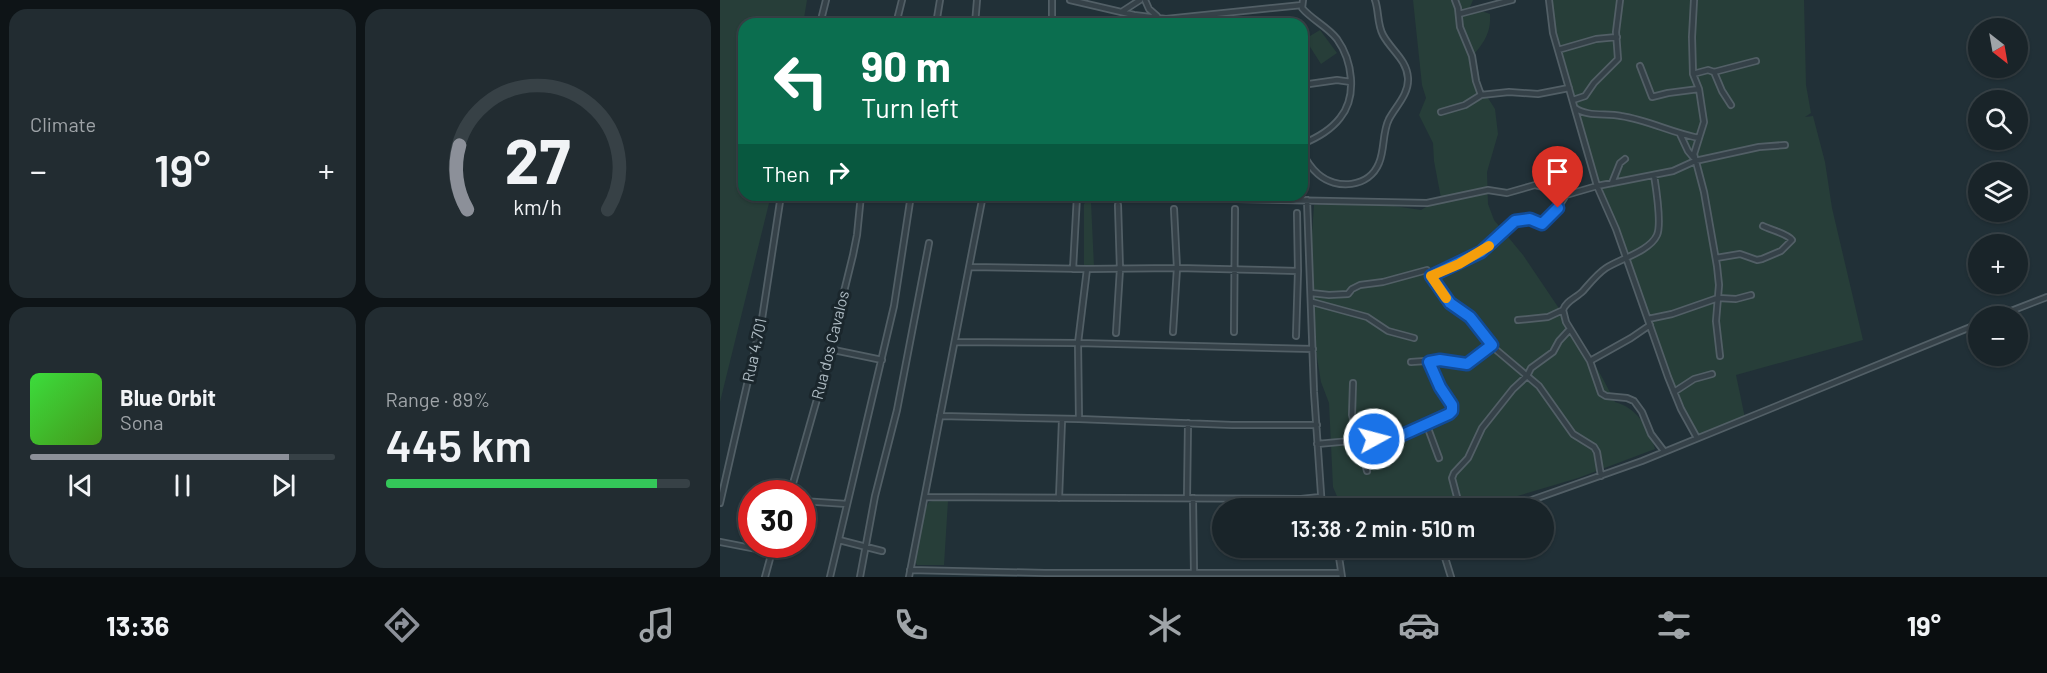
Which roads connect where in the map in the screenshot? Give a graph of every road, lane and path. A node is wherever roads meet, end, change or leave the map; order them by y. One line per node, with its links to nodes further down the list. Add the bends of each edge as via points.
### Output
1 (826, 0): 18 (street)
2 (902, 0): 19 (street)
3 (940, 0): 20 (street)
4 (977, 0): 21 (street)
5 (1052, 0): 22 (street)
6 (1070, 0): 16 (street)
7 (1140, 0): 16 (street)
8 (1145, 0): 23 (street)
9 (1375, 0): 44 (street, via 1382,33 1402,61 1408,78 1407,89 1383,133 1380,163 1373,173 1352,185 1328,182)
10 (1455, 0): 17 (street)
11 (1512, 0): 17 (street)
12 (1549, 0): 25 (street)
13 (1620, 0): 24 (street)
14 (1694, 0): 29 (street)
15 (1302, 2): 23 (street); 30 (street, via 1306,12 1336,37 1345,53)
16 (1121, 12): 23 (street)
17 (1459, 14): 34 (street)
18 (822, 18)
19 (898, 18)
20 (937, 18)
21 (976, 18)
22 (1052, 18)
23 (1160, 18)
24 (1617, 37): 25 (street); 35 (street, via 1618,59 1585,96)
25 (1558, 50): 32 (street)
26 (1756, 61): 28 (street)
27 (1640, 66): 33 (street, via 1652,97)
28 (1714, 72): 29 (street); 36 (street)
29 (1693, 74): 33 (street)
30 (1351, 82): 31 (street); 41 (street, via 1342,116 1331,128)
31 (1308, 84)
32 (1569, 88): 34 (street, via 1538,94); 35 (street)
33 (1699, 89): 40 (street, via 1704,116)
34 (1481, 95): 38 (street)
35 (1572, 100): 37 (street)
36 (1731, 105)
37 (1575, 108): 39 (street, via 1584,113 1633,118); 48 (street)
38 (1442, 112)
39 (1680, 134): 40 (street); 45 (street)
40 (1699, 138): 45 (street)
41 (1308, 141)
42 (1785, 145): 45 (street)
43 (1625, 159): 47 (street)
44 (1308, 160)
45 (1695, 160): 46 (street); 63 (street)
46 (1654, 175): 47 (street); 62 (street, via 1657,234 1647,246)
47 (1612, 183): 48 (street)
48 (1597, 186): 49 (street); 62 (street)
49 (1566, 195): 50 (street, via 1535,185 1507,193 1488,190 1427,203); 71 (street, via 1545,222 1515,221 1481,252)
50 (1308, 200): 72 (street)
51 (780, 201): 124 (street, Rua 4.701, via 762,319)
52 (860, 201): 92 (street, Rua dos Cavalos, via 857,235)
53 (910, 201): 95 (street)
54 (982, 201): 64 (street)
55 (1077, 201): 66 (street)
56 (1118, 205): 67 (street)
57 (1174, 209): 65 (street)
58 (1235, 209): 68 (street)
59 (1297, 213): 70 (street)
60 (1763, 226): 63 (street, via 1792,240 1762,259 1740,254)
61 (929, 243): 129 (street)
62 (1626, 258): 78 (street, via 1603,270); 79 (street)
63 (1716, 258): 75 (street)
64 (970, 267): 66 (street); 89 (street)
65 (1177, 268): 67 (street); 68 (street); 84 (street)
66 (1073, 269): 69 (street)
67 (1120, 269): 69 (street); 86 (street)
68 (1236, 269): 70 (street); 85 (street)
69 (1087, 270): 90 (street)
70 (1298, 271): 87 (street)
71 (1431, 276): 72 (street, via 1427,270 1360,285 1348,294); 91 (street, via 1450,303 1470,317)
72 (1311, 293): 76 (street)
73 (1751, 295): 75 (street)
74 (2047, 297): 77 (street)
75 (1718, 298): 79 (street); 94 (street)
76 (1312, 302): 88 (street, via 1367,317 1388,331); 93 (street)
77 (2024, 306)
78 (1563, 310): 80 (street, via 1548,317); 83 (street)
79 (1648, 319): 81 (street)
80 (1518, 320)
81 (1650, 325): 96 (street); 102 (street)
82 (1968, 328): 109 (street)
83 (1570, 329): 96 (street); 100 (street)
84 (1173, 332)
85 (1234, 332)
86 (1116, 333)
87 (1296, 336)
88 (1414, 338)
89 (955, 342): 90 (street); 103 (street)
90 (1078, 343): 93 (street); 104 (street)
91 (1492, 345): 98 (street, via 1467,364); 100 (street)
92 (829, 349): 95 (street); 116 (street, Rua dos Cavalos)
93 (1313, 349): 108 (street)
94 (1720, 356)
95 (882, 360): 125 (street)
96 (1590, 361): 112 (street, via 1601,393 1634,401)
97 (1411, 362): 98 (street)
98 (1429, 362): 107 (street, via 1452,411)
99 (1712, 374): 102 (street, via 1694,379)
100 (1527, 376): 115 (street, via 1548,396 1573,434 1594,447); 121 (street, via 1482,428 1468,458 1454,472)
101 (1353, 383): 110 (street, via 1352,416)
102 (1674, 392): 109 (street)
103 (940, 416): 105 (street); 117 (street)
104 (1079, 419): 105 (street); 106 (street)
105 (1062, 420): 119 (street)
106 (1188, 423): 108 (street); 120 (street)
107 (1426, 423): 110 (street, via 1380,445 1373,439); 113 (street)
108 (1317, 425): 111 (street)
109 (1697, 438): 112 (street)
110 (1358, 441): 111 (street); 114 (street)
111 (1317, 444): 118 (street)
112 (1664, 452): 115 (street)
113 (1438, 458)
114 (1367, 471)
115 (1601, 476): 122 (street)
116 (794, 480)
117 (925, 497): 119 (street); 134 (street)
118 (1320, 497): 120 (street)
119 (1059, 498): 120 (street)
120 (1190, 498): 135 (street)
121 (1458, 498)
122 (1538, 498)
123 (816, 502): 125 (street)
124 (720, 503)
125 (847, 504): 126 (street)
126 (839, 540): 129 (street); 141 (street)
127 (720, 542): 128 (street)
128 (738, 545)
129 (866, 546): 130 (street); 142 (street)
130 (882, 551)
131 (770, 558): 140 (street)
132 (1339, 558): 139 (street)
133 (1445, 558): 144 (street)
134 (910, 570): 136 (street); 143 (street)
135 (1194, 572): 137 (street); 138 (street)
136 (973, 575): 137 (street)
137 (1045, 575)
138 (1217, 575): 139 (street)
139 (1342, 575)
140 (765, 577)
141 (830, 577)
142 (860, 577)
143 (909, 577)
144 (1451, 577)

